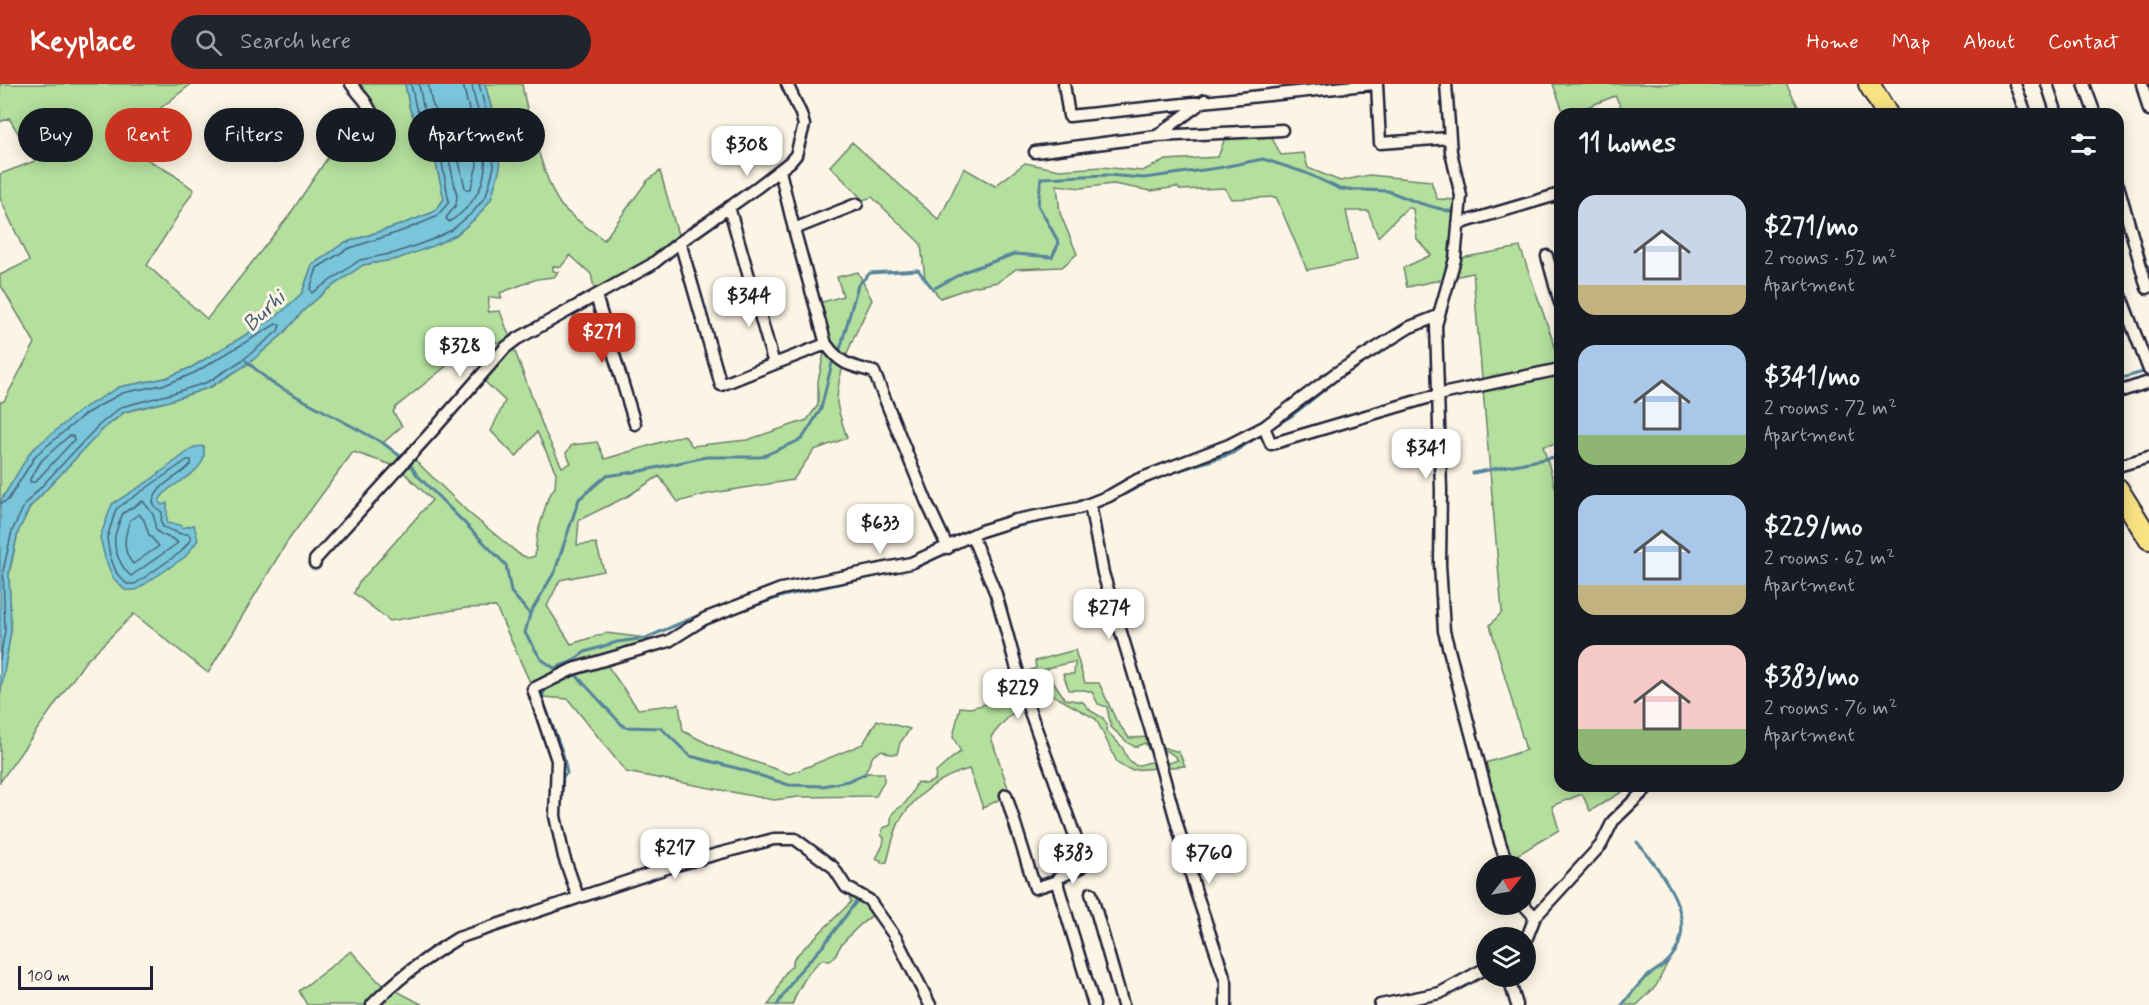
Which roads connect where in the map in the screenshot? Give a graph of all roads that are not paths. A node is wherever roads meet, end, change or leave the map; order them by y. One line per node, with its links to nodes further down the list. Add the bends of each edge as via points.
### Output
1 (351, 84): 12 (street)
2 (787, 84): 22 (street, via 804,125 796,154)
3 (1064, 84): 11 (street, via 1069,116)
4 (1375, 84): 11 (street); 20 (street, via 1380,143)
5 (1446, 84): 20 (street)
6 (1869, 84): 13 (highway)
7 (2015, 84): 14 (street)
8 (2047, 84): 15 (street)
9 (2084, 84): 16 (street)
10 (2142, 84): 17 (street)
11 (1205, 100): 19 (street)
12 (369, 108)
13 (1883, 108)
14 (2024, 108)
15 (2055, 108)
16 (2093, 108)
17 (2149, 110)
18 (1282, 130): 19 (street)
19 (1157, 136): 21 (street)
20 (1449, 138): 27 (street, via 1461,196)
21 (1035, 152)
22 (780, 171): 26 (street); 28 (street)
23 (1554, 196): 27 (street)
24 (857, 204): 28 (street)
25 (2124, 206): 32 (street)
26 (729, 207): 29 (street); 37 (street)
27 (1458, 224): 35 (street, via 1455,259)
28 (794, 230): 36 (street)
29 (680, 242): 33 (street, via 651,265); 37 (street, via 720,385)
30 (1547, 256): 31 (street)
31 (1554, 281)
32 (2148, 289)
33 (596, 297): 43 (street); 52 (street, via 505,348)
34 (2124, 305): 39 (street)
35 (1438, 316): 42 (street); 44 (street, via 1410,327 1336,373)
36 (826, 344): 37 (street); 51 (street, via 844,363 874,372)
37 (774, 364)
38 (1554, 370): 42 (street)
39 (2149, 370)
40 (2149, 382): 41 (street)
41 (2124, 390)
42 (1437, 395): 44 (street, via 1271,444); 55 (street, via 1444,631)
43 (635, 424)
44 (1264, 427): 48 (street)
45 (2149, 457): 46 (street)
46 (2124, 464)
47 (2124, 499): 50 (highway)
48 (1089, 504): 49 (street, via 1016,519); 67 (street, via 1103,573 1226,982)
49 (972, 536): 51 (street); 56 (street, via 996,594 1025,698 1083,858 1081,867 1058,878)
50 (2149, 539)
51 (948, 548): 58 (street, via 911,563 781,589 704,619 669,641 573,669 533,688 557,760 555,816)
52 (315, 563)
53 (1643, 792): 59 (street, via 1613,821 1601,845)
54 (1006, 795): 56 (street, via 1035,888 1053,882)
55 (1505, 855)
56 (1058, 886): 65 (street)
57 (1091, 893): 66 (street)
58 (578, 897): 63 (street, via 459,938 399,978); 64 (street, via 676,865 774,839 795,839 832,867 846,887 869,900 896,938)
59 (1535, 916): 60 (street)
60 (1531, 927)
61 (1476, 973): 68 (street, via 1440,993)
62 (1511, 987): 69 (street)
63 (372, 1005)
64 (930, 1005)
65 (1094, 1005)
66 (1123, 1005)
67 (1226, 1005)
68 (1380, 1005)
69 (1517, 1005)

